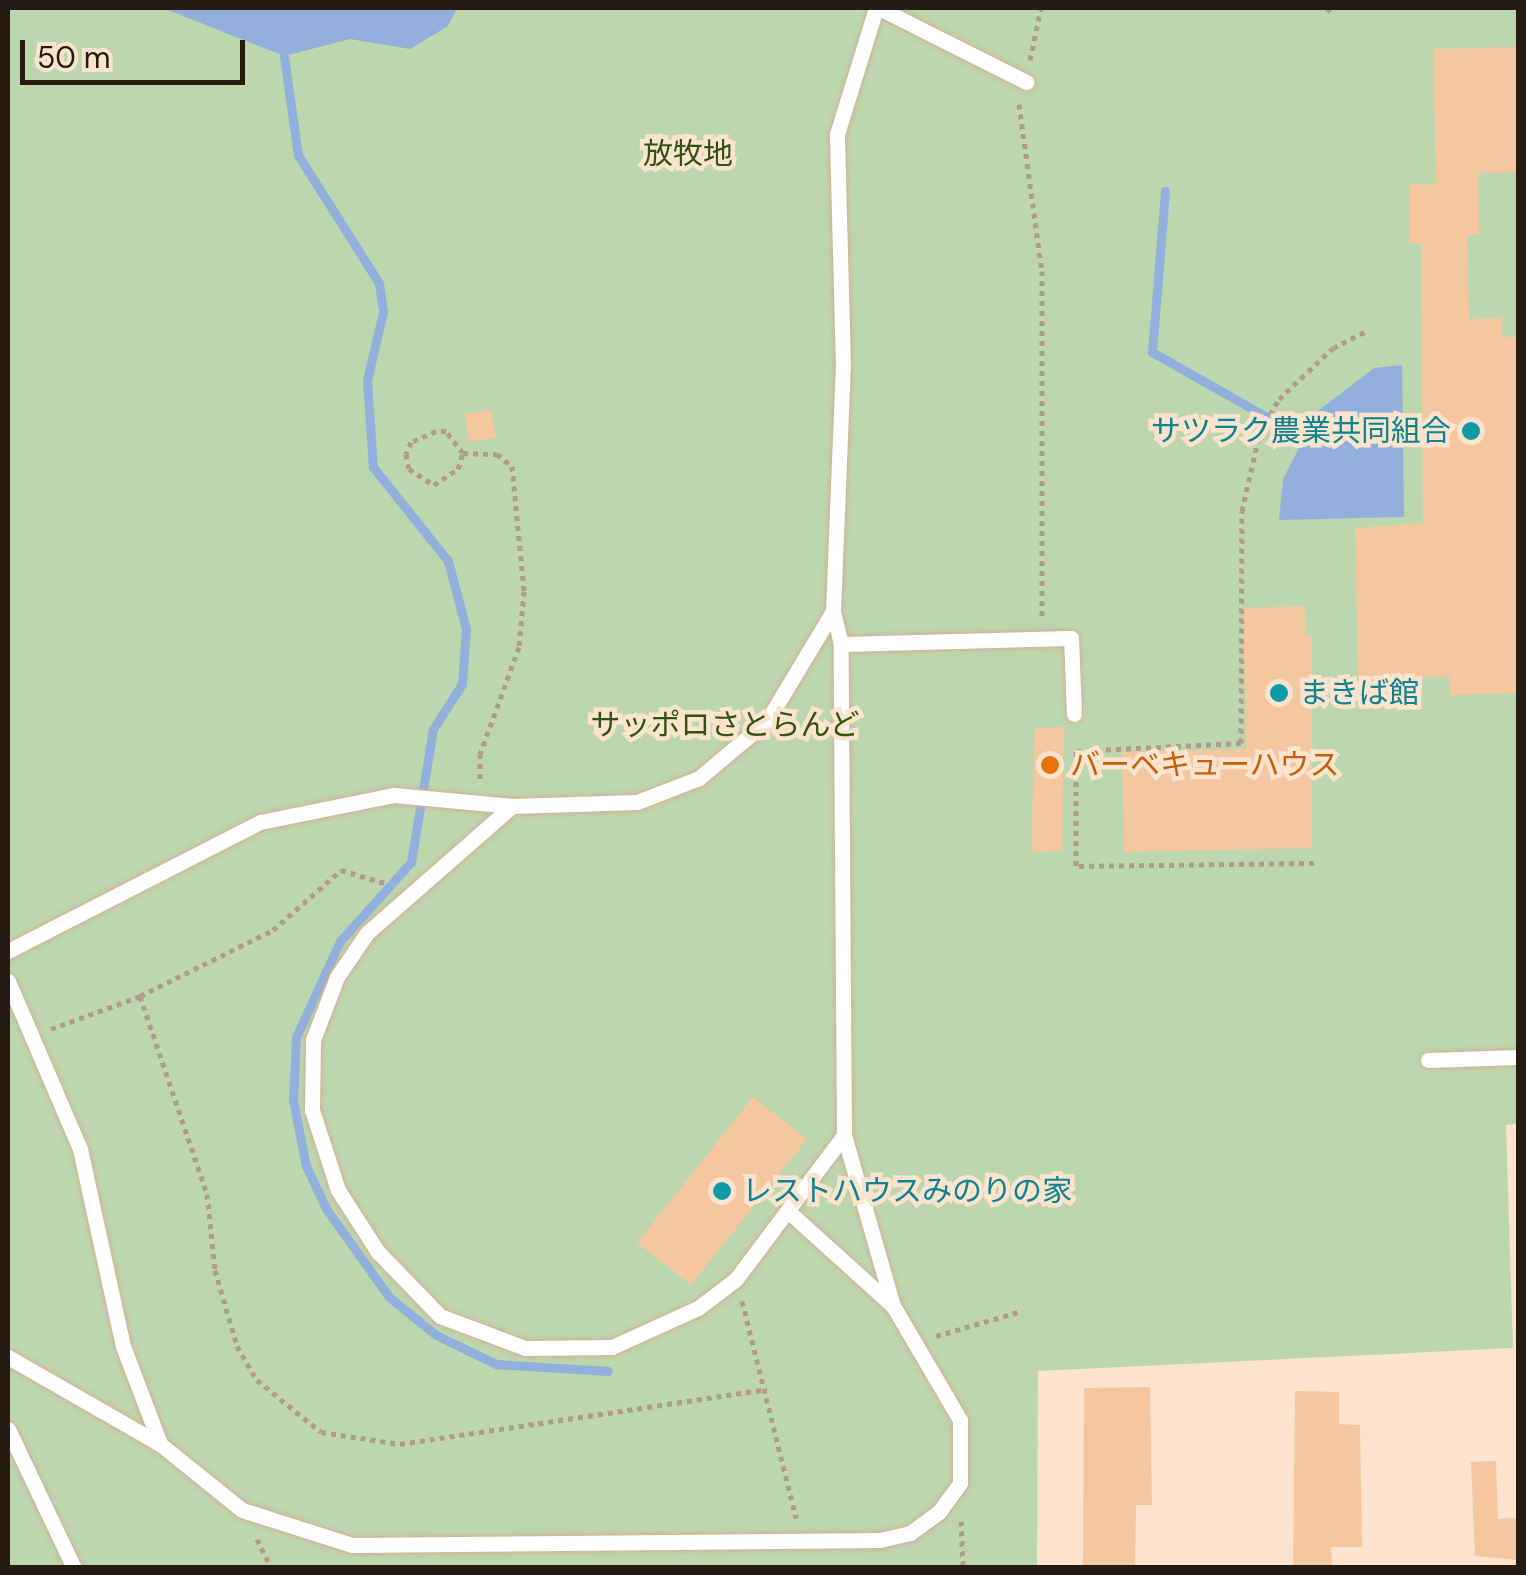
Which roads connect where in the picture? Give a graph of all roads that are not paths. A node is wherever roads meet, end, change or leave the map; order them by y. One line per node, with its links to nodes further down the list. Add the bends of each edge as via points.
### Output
1 (878, 8): 2 (lane); 3 (lane, via 836,134 843,367)
2 (1026, 82)
3 (833, 611): 4 (lane); 6 (lane, via 767,720 699,778 637,802)
4 (840, 644): 5 (lane, via 1072,638); 11 (lane)
5 (1074, 714)
6 (512, 806): 7 (lane, via 403,795 260,822); 12 (lane, via 367,933 337,978 313,1040 312,1110 338,1190 378,1252 440,1316 525,1348 612,1348 698,1308 736,1279)
7 (8, 952)
8 (8, 981): 16 (lane, via 80,1149 123,1346)
9 (1518, 1057): 10 (lane)
10 (1428, 1060)
11 (844, 1135): 12 (lane); 13 (lane)
12 (789, 1212): 13 (lane)
13 (893, 1306): 16 (lane, via 960,1420 960,1483 940,1512 910,1533 799,1542 352,1545 242,1510)
14 (8, 1357): 16 (lane)
15 (8, 1430): 17 (lane)
16 (160, 1444)
17 (74, 1568)

